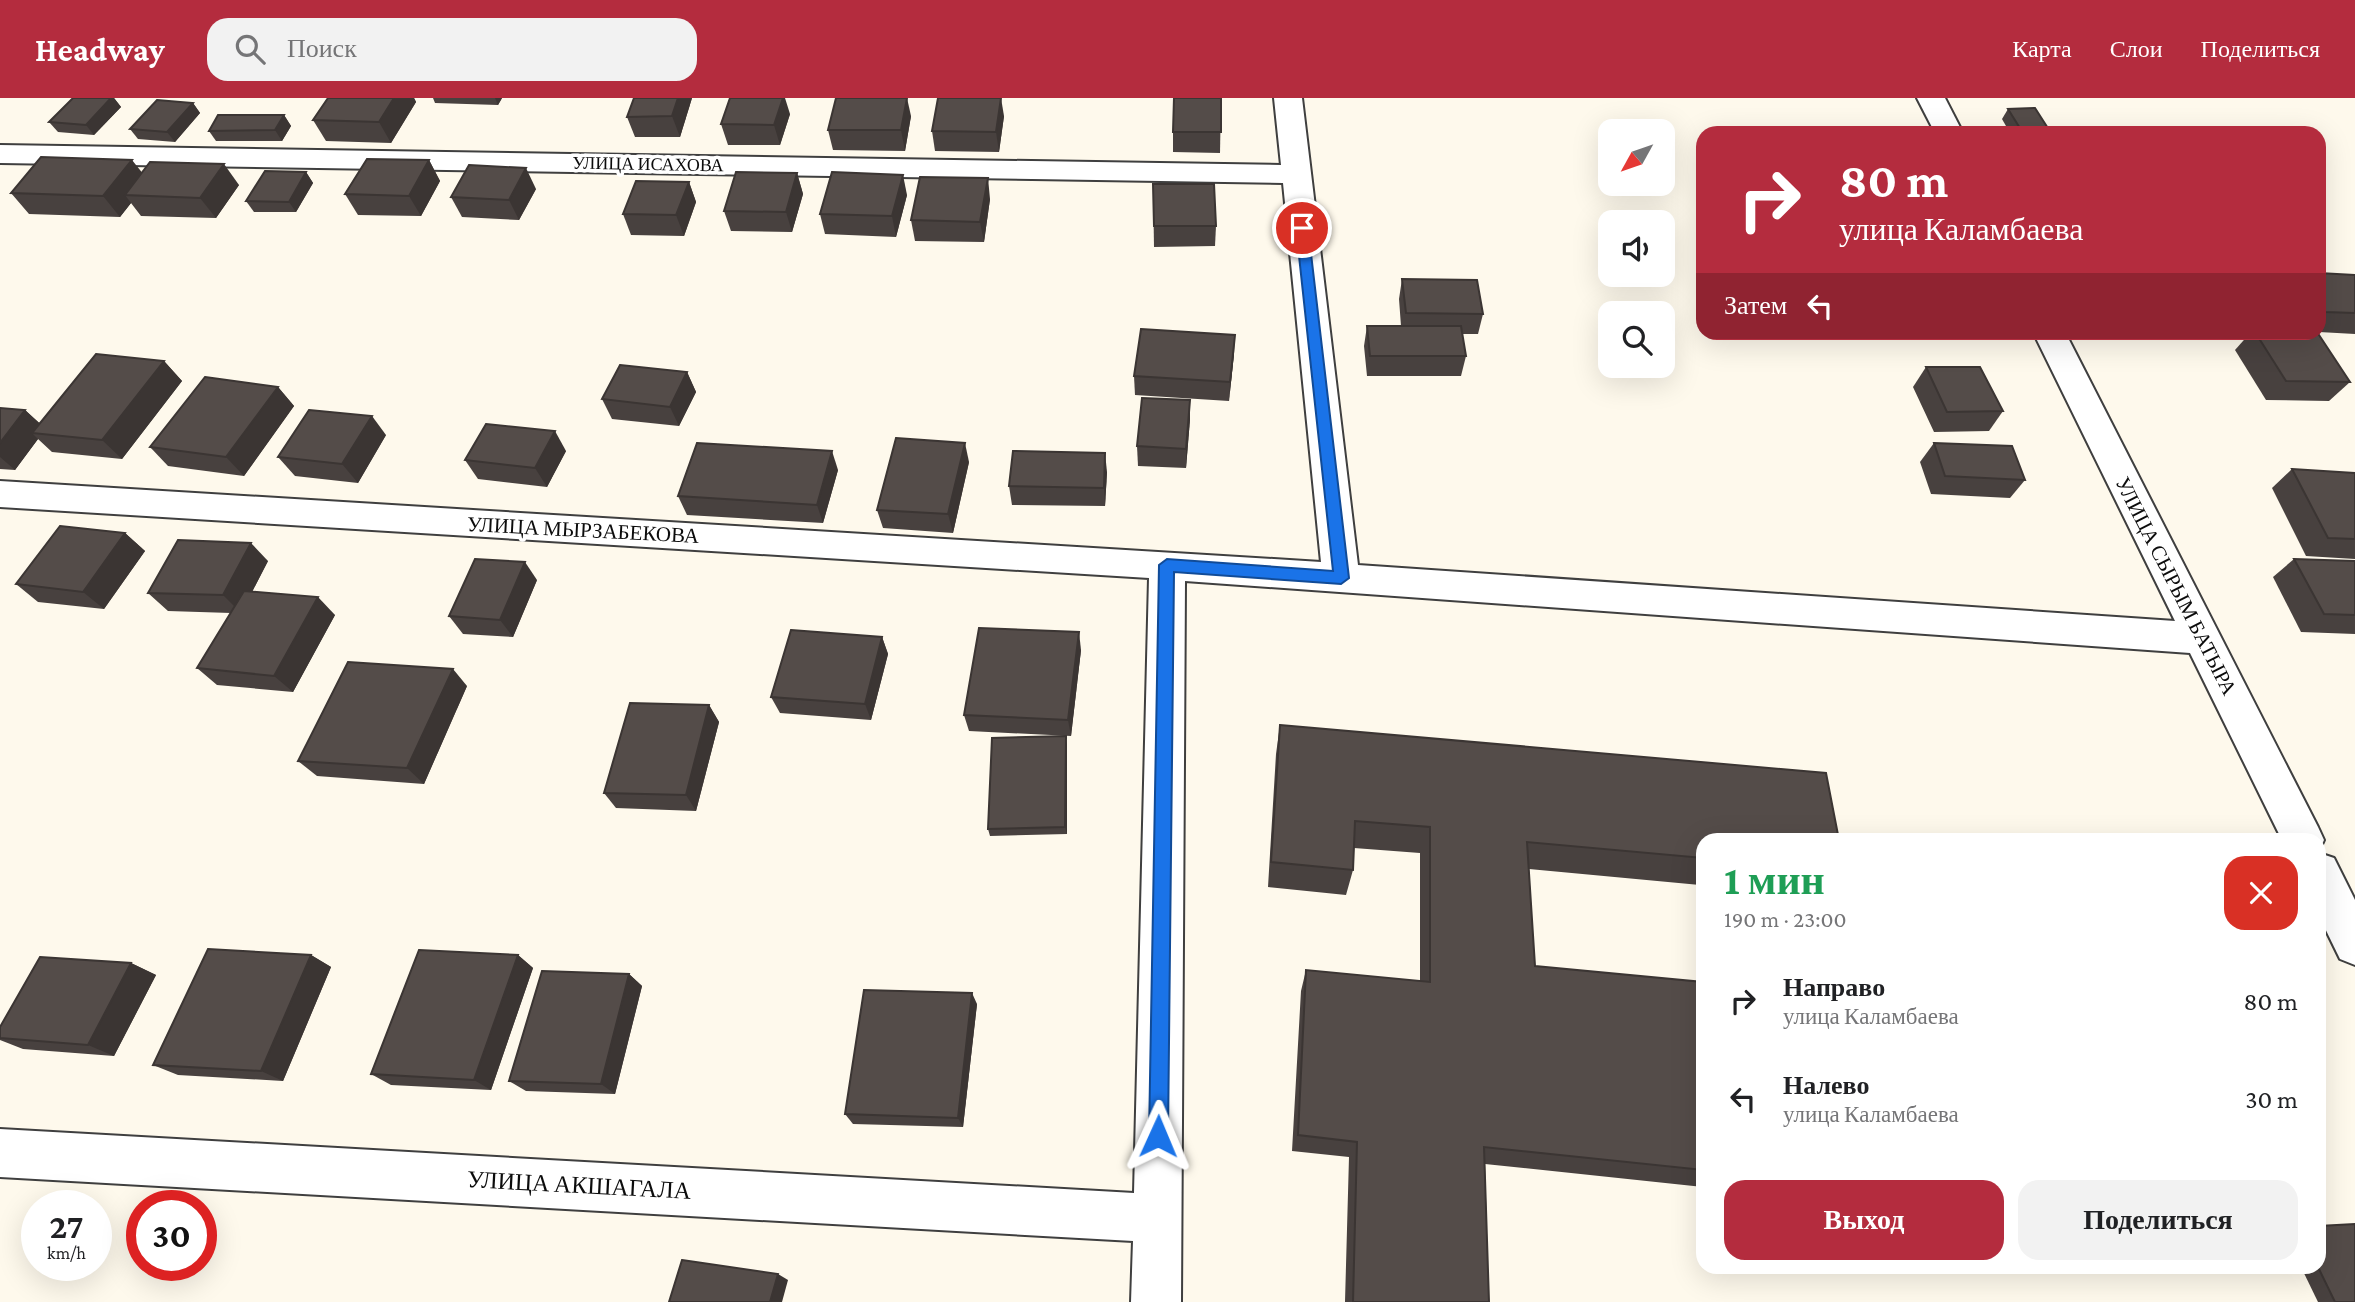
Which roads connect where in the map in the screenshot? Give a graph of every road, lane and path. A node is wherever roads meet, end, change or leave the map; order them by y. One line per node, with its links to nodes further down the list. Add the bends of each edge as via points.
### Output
1 (1288, 98): 5 (street)
2 (1931, 98): 3 (street)
3 (1945, 126)
4 (0, 154): 5 (street, УЛИЦА ИСАХОВА)
5 (1296, 174): 9 (street)
6 (2053, 340): 10 (street, УЛИЦА СЫРЫМ БАТЫРА)
7 (0, 494): 8 (street, УЛИЦА МЫРЗАБЕКОВА)
8 (1167, 565): 9 (street, УЛИЦА МЫРЗАБЕКОВА); 15 (street)
9 (1341, 578): 10 (street, УЛИЦА МЫРЗАБЕКОВА)
10 (2202, 638): 11 (street, УЛИЦА СЫРЫМ БАТЫРА)
11 (2300, 833)
12 (2326, 886): 13 (street)
13 (2355, 945)
14 (0, 1153): 15 (street, УЛИЦА АКШАГАЛА)
15 (1157, 1218): 16 (street)
16 (1156, 1302)

